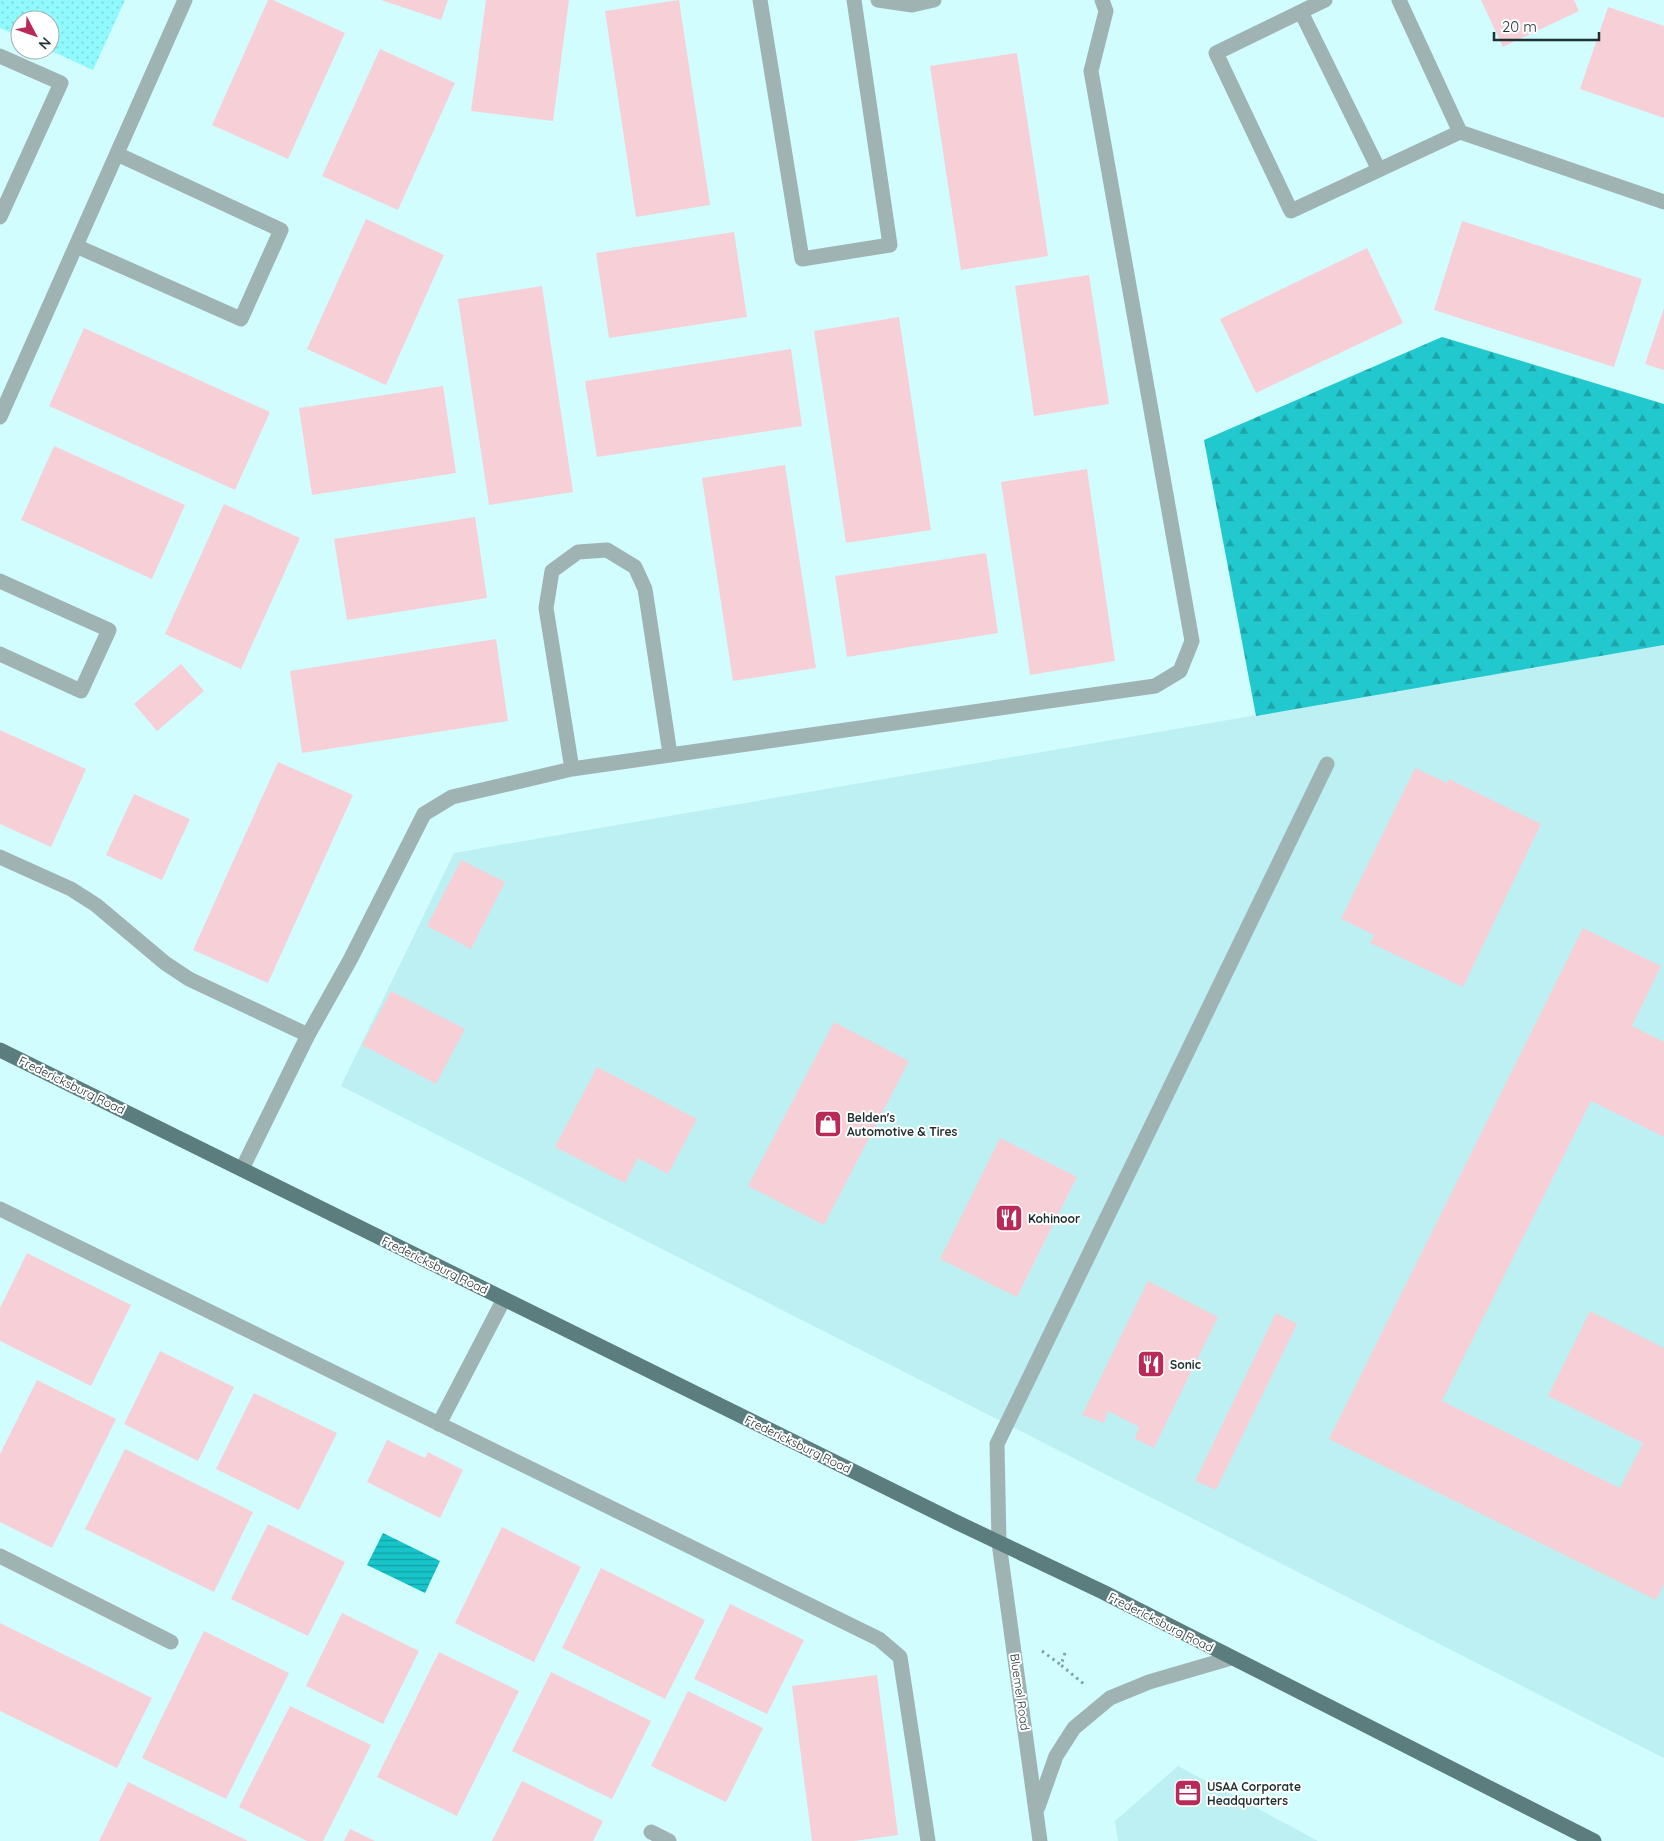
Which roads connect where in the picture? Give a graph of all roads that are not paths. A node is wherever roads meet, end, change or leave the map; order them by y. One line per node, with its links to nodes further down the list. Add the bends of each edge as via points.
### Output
1 (185, 0): 12 (street)
2 (760, 0): 3 (street, via 802,259 890,245)
3 (854, 0)
4 (878, 0): 5 (street, via 912,5)
5 (934, 0)
6 (1102, 0): 20 (street, via 1106,11 1091,71 1192,641 1180,671 1155,686)
7 (1324, 0): 9 (street)
8 (1399, 0): 11 (street)
9 (1301, 12): 13 (street); 13 (street, via 1216,54 1291,211)
10 (0, 56): 15 (street, via 61,83)
11 (1460, 132): 13 (street); 14 (street)
12 (117, 154): 16 (street); 16 (street, via 281,230 240,319)
13 (1379, 170)
14 (1664, 202)
15 (0, 217)
16 (76, 246): 17 (street)
17 (0, 417)
18 (0, 581): 19 (street, via 110,630 81,691)
19 (0, 654)
20 (670, 754): 22 (street); 22 (street, via 645,589 635,568 607,550 578,552 552,571 546,608)
21 (1327, 764): 30 (street, Bluemel Road, via 997,1444)
22 (572, 769): 24 (street, via 452,797 424,814)
23 (0, 857): 24 (street, via 71,889 96,905 189,979)
24 (308, 1035): 26 (street)
25 (0, 1050): 26 (main road, Fredericksburg Road)
26 (242, 1169): 28 (main road, Fredericksburg Road)
27 (0, 1208): 29 (street)
28 (504, 1299): 29 (street); 30 (main road, Fredericksburg Road)
29 (439, 1424): 37 (street, via 879,1639 900,1657)
30 (999, 1543): 33 (main road, Fredericksburg Road); 34 (street, Bluemel Road)
31 (0, 1556): 32 (street)
32 (171, 1642)
33 (1231, 1658): 34 (street, via 1149,1682 1110,1698 1074,1728 1056,1756); 39 (main road, Fredericksburg Road)
34 (1037, 1810): 38 (street, Bluemel Road)
35 (650, 1832): 36 (street)
36 (669, 1841)
37 (928, 1841)
38 (1040, 1841)
39 (1594, 1841)

